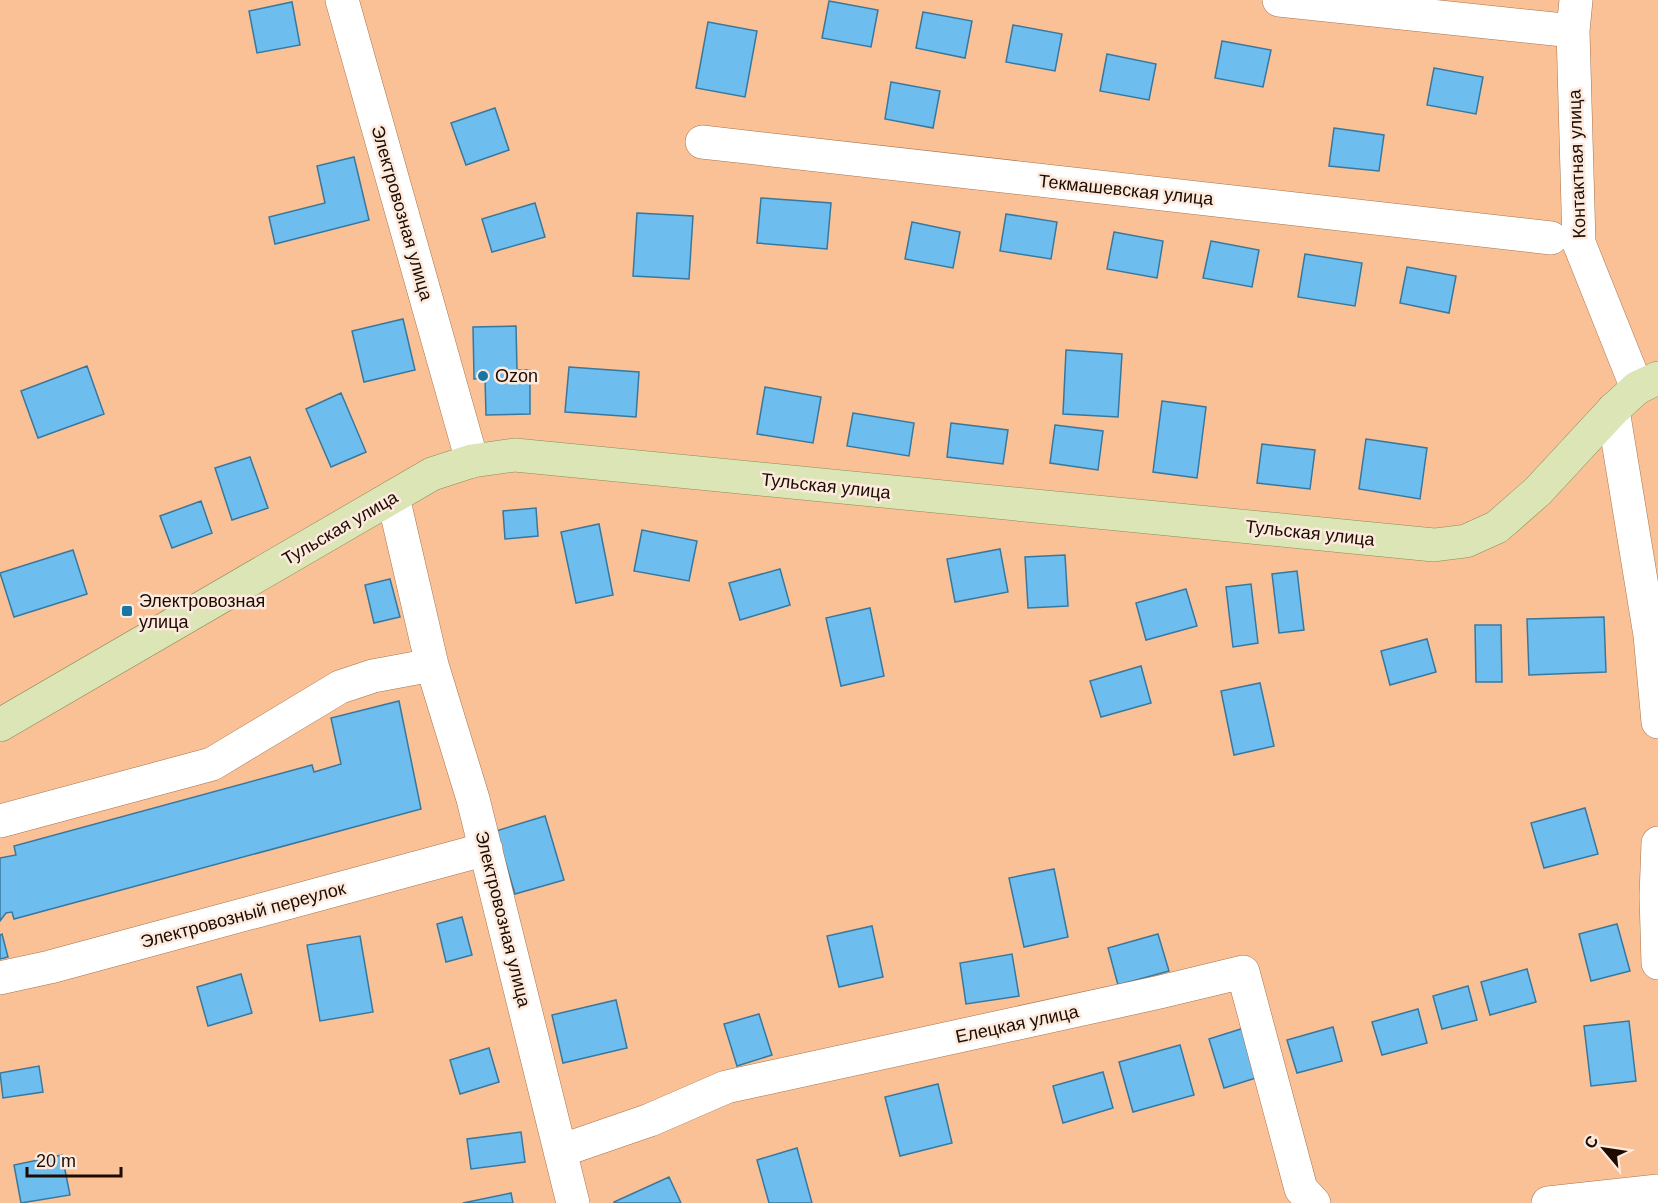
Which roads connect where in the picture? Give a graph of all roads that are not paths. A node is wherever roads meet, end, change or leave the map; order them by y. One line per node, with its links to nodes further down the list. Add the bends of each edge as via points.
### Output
1 (342, 0): 8 (street, Электровозная улица)
2 (1279, 0): 3 (street)
3 (1574, 16): 6 (street, Контактная улица, via 1579,243)
4 (702, 142): 5 (street, Текмашевская улица)
5 (1551, 238)
6 (1648, 383): 7 (main road, Тульская улица)
7 (1613, 410): 8 (main road, Тульская улица, via 1538,491 1497,527 1466,541 1434,545 515,455); 10 (street)
8 (472, 461): 9 (main road, Тульская улица, via 432,474)
9 (393, 497): 11 (street, Электровозная улица); 13 (main road, Тульская улица)
10 (1654, 634): 12 (street)
11 (432, 665): 14 (street, via 373,676 340,687 212,764); 16 (street, Электровозная улица)
12 (1658, 722)
13 (0, 725)
14 (0, 821)
15 (1658, 843): 17 (street)
16 (486, 849): 18 (street, Электровозный переулок); 19 (street, Электровозная улица)
17 (1658, 963)
18 (0, 978)
19 (560, 1151): 21 (street, Электровозная улица); 22 (street, Елецкая улица, via 650,1120 726,1087 1243,972 1301,1189)
20 (1658, 1191): 23 (street)
21 (573, 1203)
22 (1314, 1203)
23 (1548, 1203)

